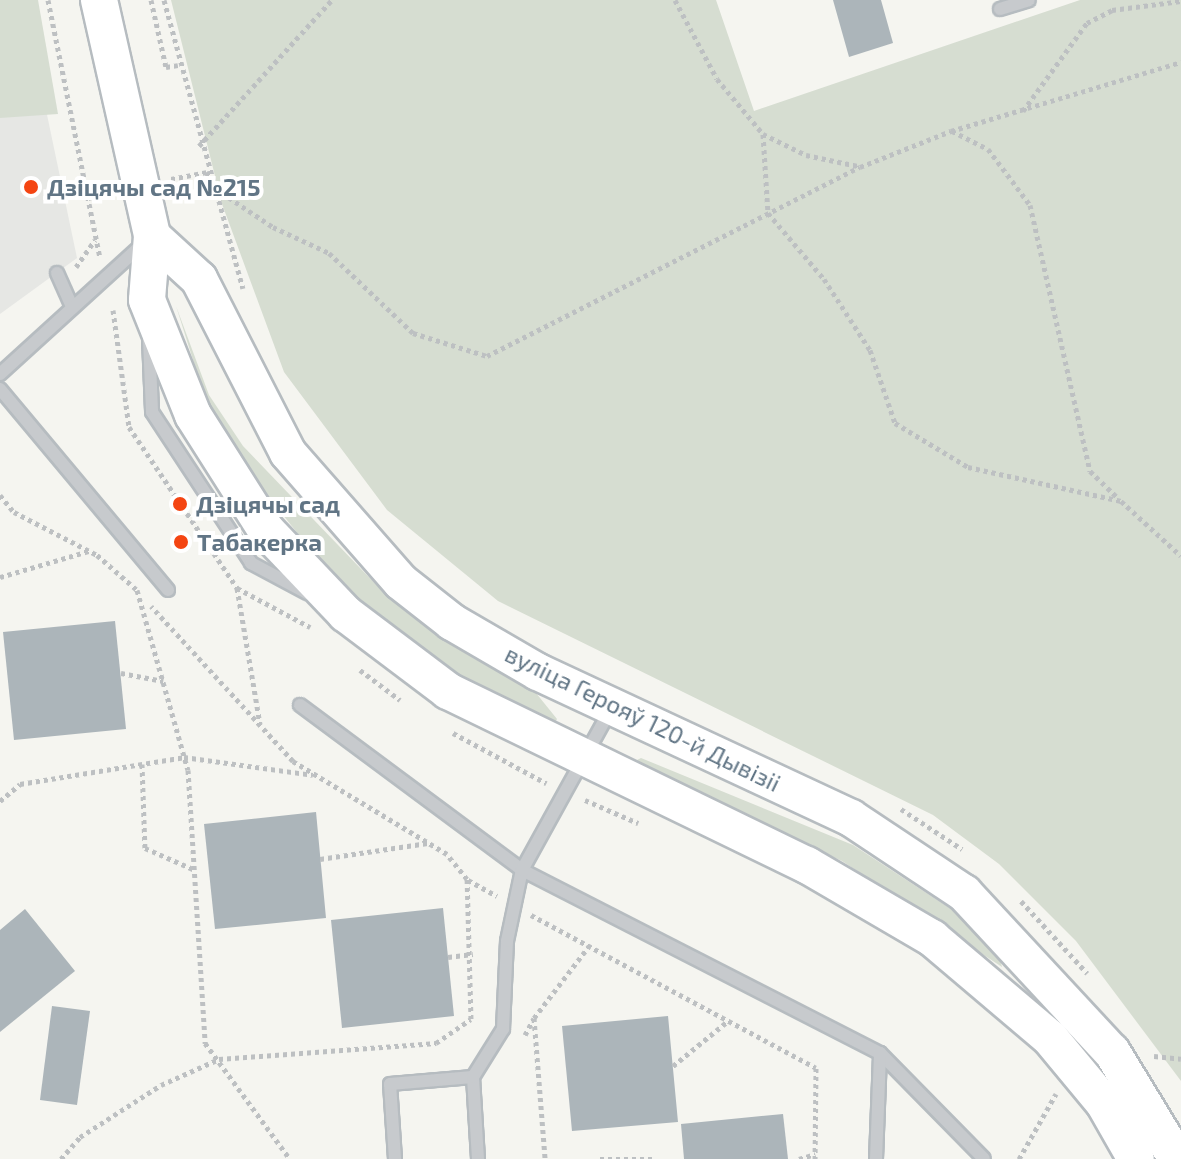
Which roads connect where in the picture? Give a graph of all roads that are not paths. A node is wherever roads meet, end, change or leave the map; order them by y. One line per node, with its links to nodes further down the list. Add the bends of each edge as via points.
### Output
1 (99, 0): 4 (street)
2 (1029, 0): 3 (lane)
3 (1000, 9)
4 (152, 236): 6 (lane, via 106,281); 11 (street, вуліца Герояў 120-й Дывізіі, via 199,279 268,420 359,541 452,622); 12 (street, via 147,300 181,389 226,476 346,614 448,691)
5 (57, 273): 6 (lane)
6 (71, 304): 7 (lane)
7 (0, 374)
8 (0, 389): 9 (lane)
9 (168, 590)
10 (300, 705): 13 (lane)
11 (613, 707): 12 (lane); 21 (street, вуліца Герояў 120-й Дывізіі, via 851,818 964,893 1112,1052)
12 (580, 760): 13 (lane); 20 (street, via 807,865 932,938 1050,1038 1104,1103)
13 (522, 870): 14 (lane); 15 (lane, via 512,905 503,1029)
14 (880, 1053): 18 (lane); 19 (lane)
15 (473, 1077): 16 (lane, via 390,1084); 17 (lane)
16 (395, 1159)
17 (478, 1159)
18 (876, 1159)
19 (984, 1159)
20 (1136, 1159)
21 (1177, 1159)

